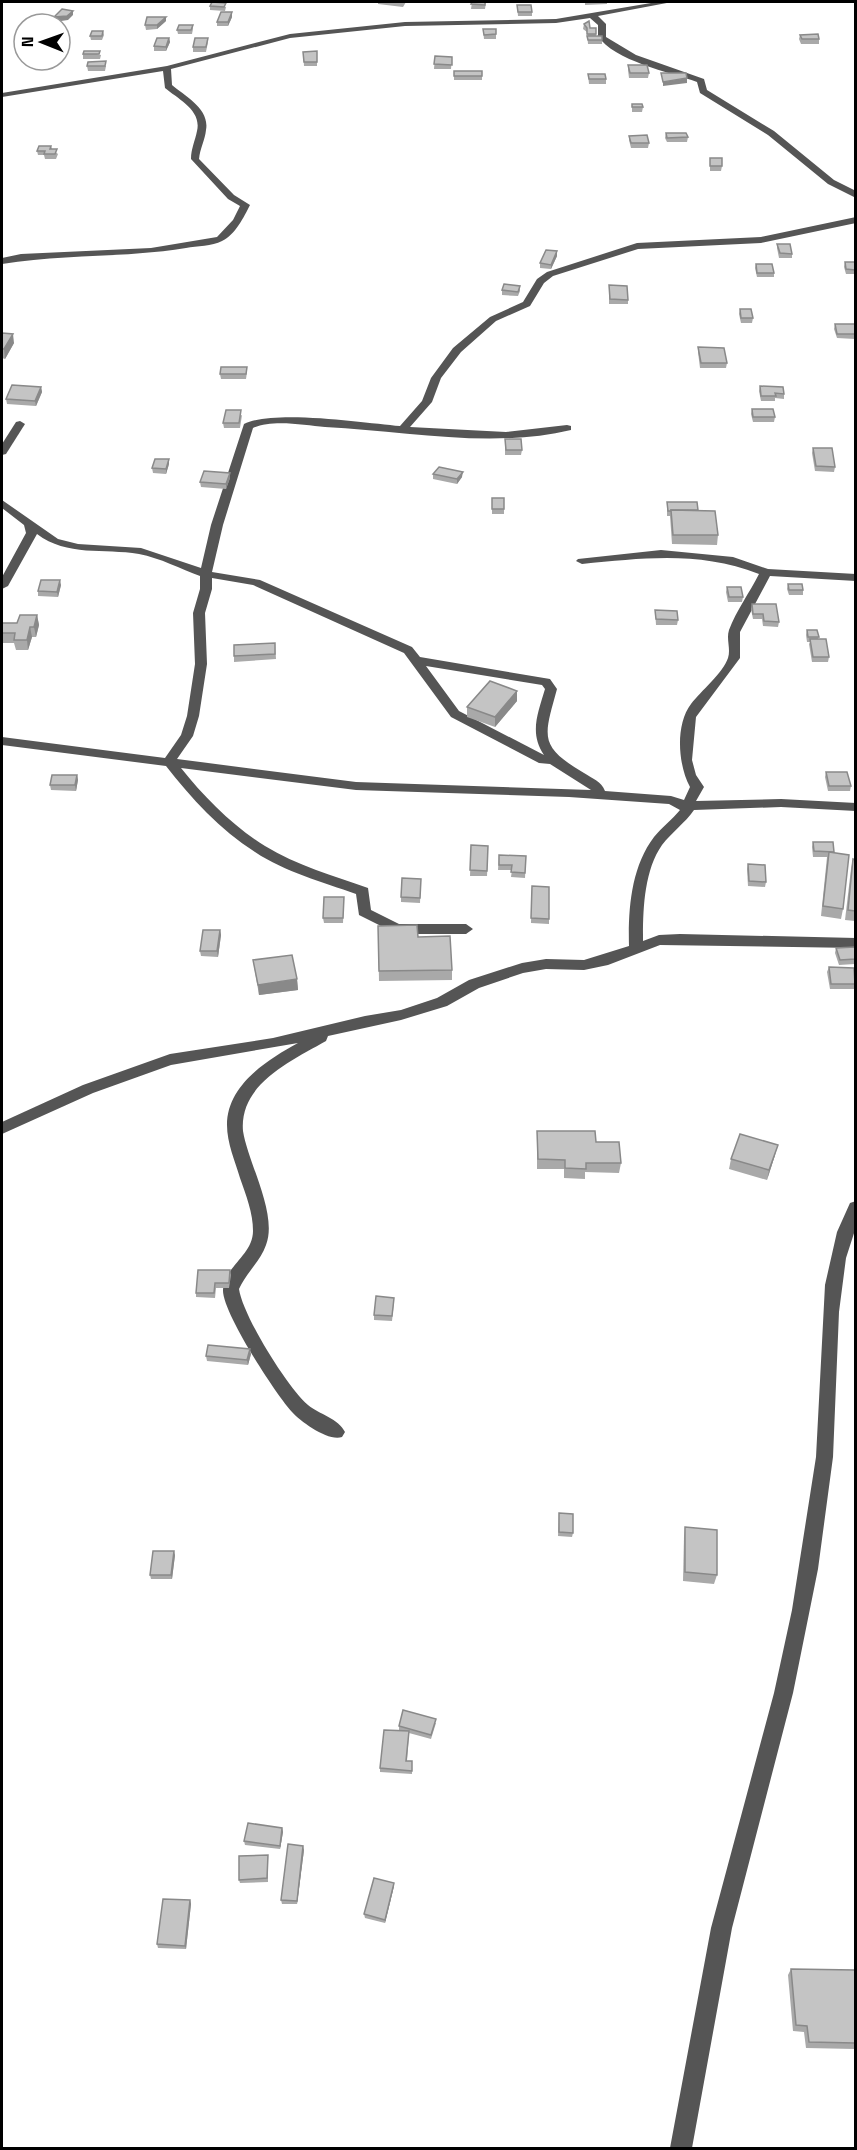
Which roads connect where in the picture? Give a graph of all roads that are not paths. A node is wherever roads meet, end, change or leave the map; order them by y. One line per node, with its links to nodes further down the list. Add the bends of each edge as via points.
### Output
1 (668, 2): 2 (street)
2 (593, 16): 3 (street, via 536,23 405,24 326,31 270,40); 5 (street, via 602,24 604,40 619,51 701,81 703,91 771,133 824,177)
3 (167, 68): 4 (street); 7 (street, via 168,86 201,117 195,159 231,197 246,205 237,221 220,239 151,251)
4 (2, 95)
5 (855, 195)
6 (855, 220): 10 (street, via 761,240 638,246 550,274 540,281 527,304 493,319 457,350 436,378 427,402)
7 (2, 261)
8 (20, 424): 11 (street)
9 (567, 428): 10 (street, via 516,435)
10 (403, 429): 16 (street, via 266,421 248,426)
11 (2, 452)
12 (2, 503): 13 (street)
13 (30, 525): 16 (street, via 45,537 66,545 141,551); 18 (street, via 32,533)
14 (582, 561): 15 (street, via 661,553 733,560)
15 (766, 572): 17 (street); 25 (street, via 734,632 735,658 690,717 686,760 697,786)
16 (206, 574): 19 (street, via 256,582 408,650); 22 (street, via 199,613 201,664 193,716 187,736)
17 (855, 578)
18 (2, 586)
19 (414, 660): 21 (street, via 455,714 514,746); 21 (street, via 546,681 551,689 543,722 543,743)
20 (2, 741): 22 (street)
21 (552, 760): 23 (street, via 596,786)
22 (169, 761): 23 (street, via 356,786); 27 (street, via 189,787 261,850 363,891 364,912 397,929)
23 (600, 796): 24 (street)
24 (671, 800): 25 (street); 29 (street, via 688,808 654,848 637,899)
25 (687, 806): 26 (street, via 781,802)
26 (855, 807)
27 (466, 929)
28 (855, 943): 29 (street, via 680,939 658,940)
29 (636, 948): 30 (street, via 584,965 522,968 474,984 442,1002)
30 (333, 1029): 31 (street, via 273,1044 170,1060 88,1089); 33 (street, via 252,1083 240,1101 235,1120 238,1143 260,1217 261,1240 230,1296 250,1338 299,1407)
31 (2, 1128)
32 (855, 1207): 34 (street, via 840,1247 834,1278 824,1453 802,1614 719,1941)
33 (336, 1432)
34 (681, 2148)

